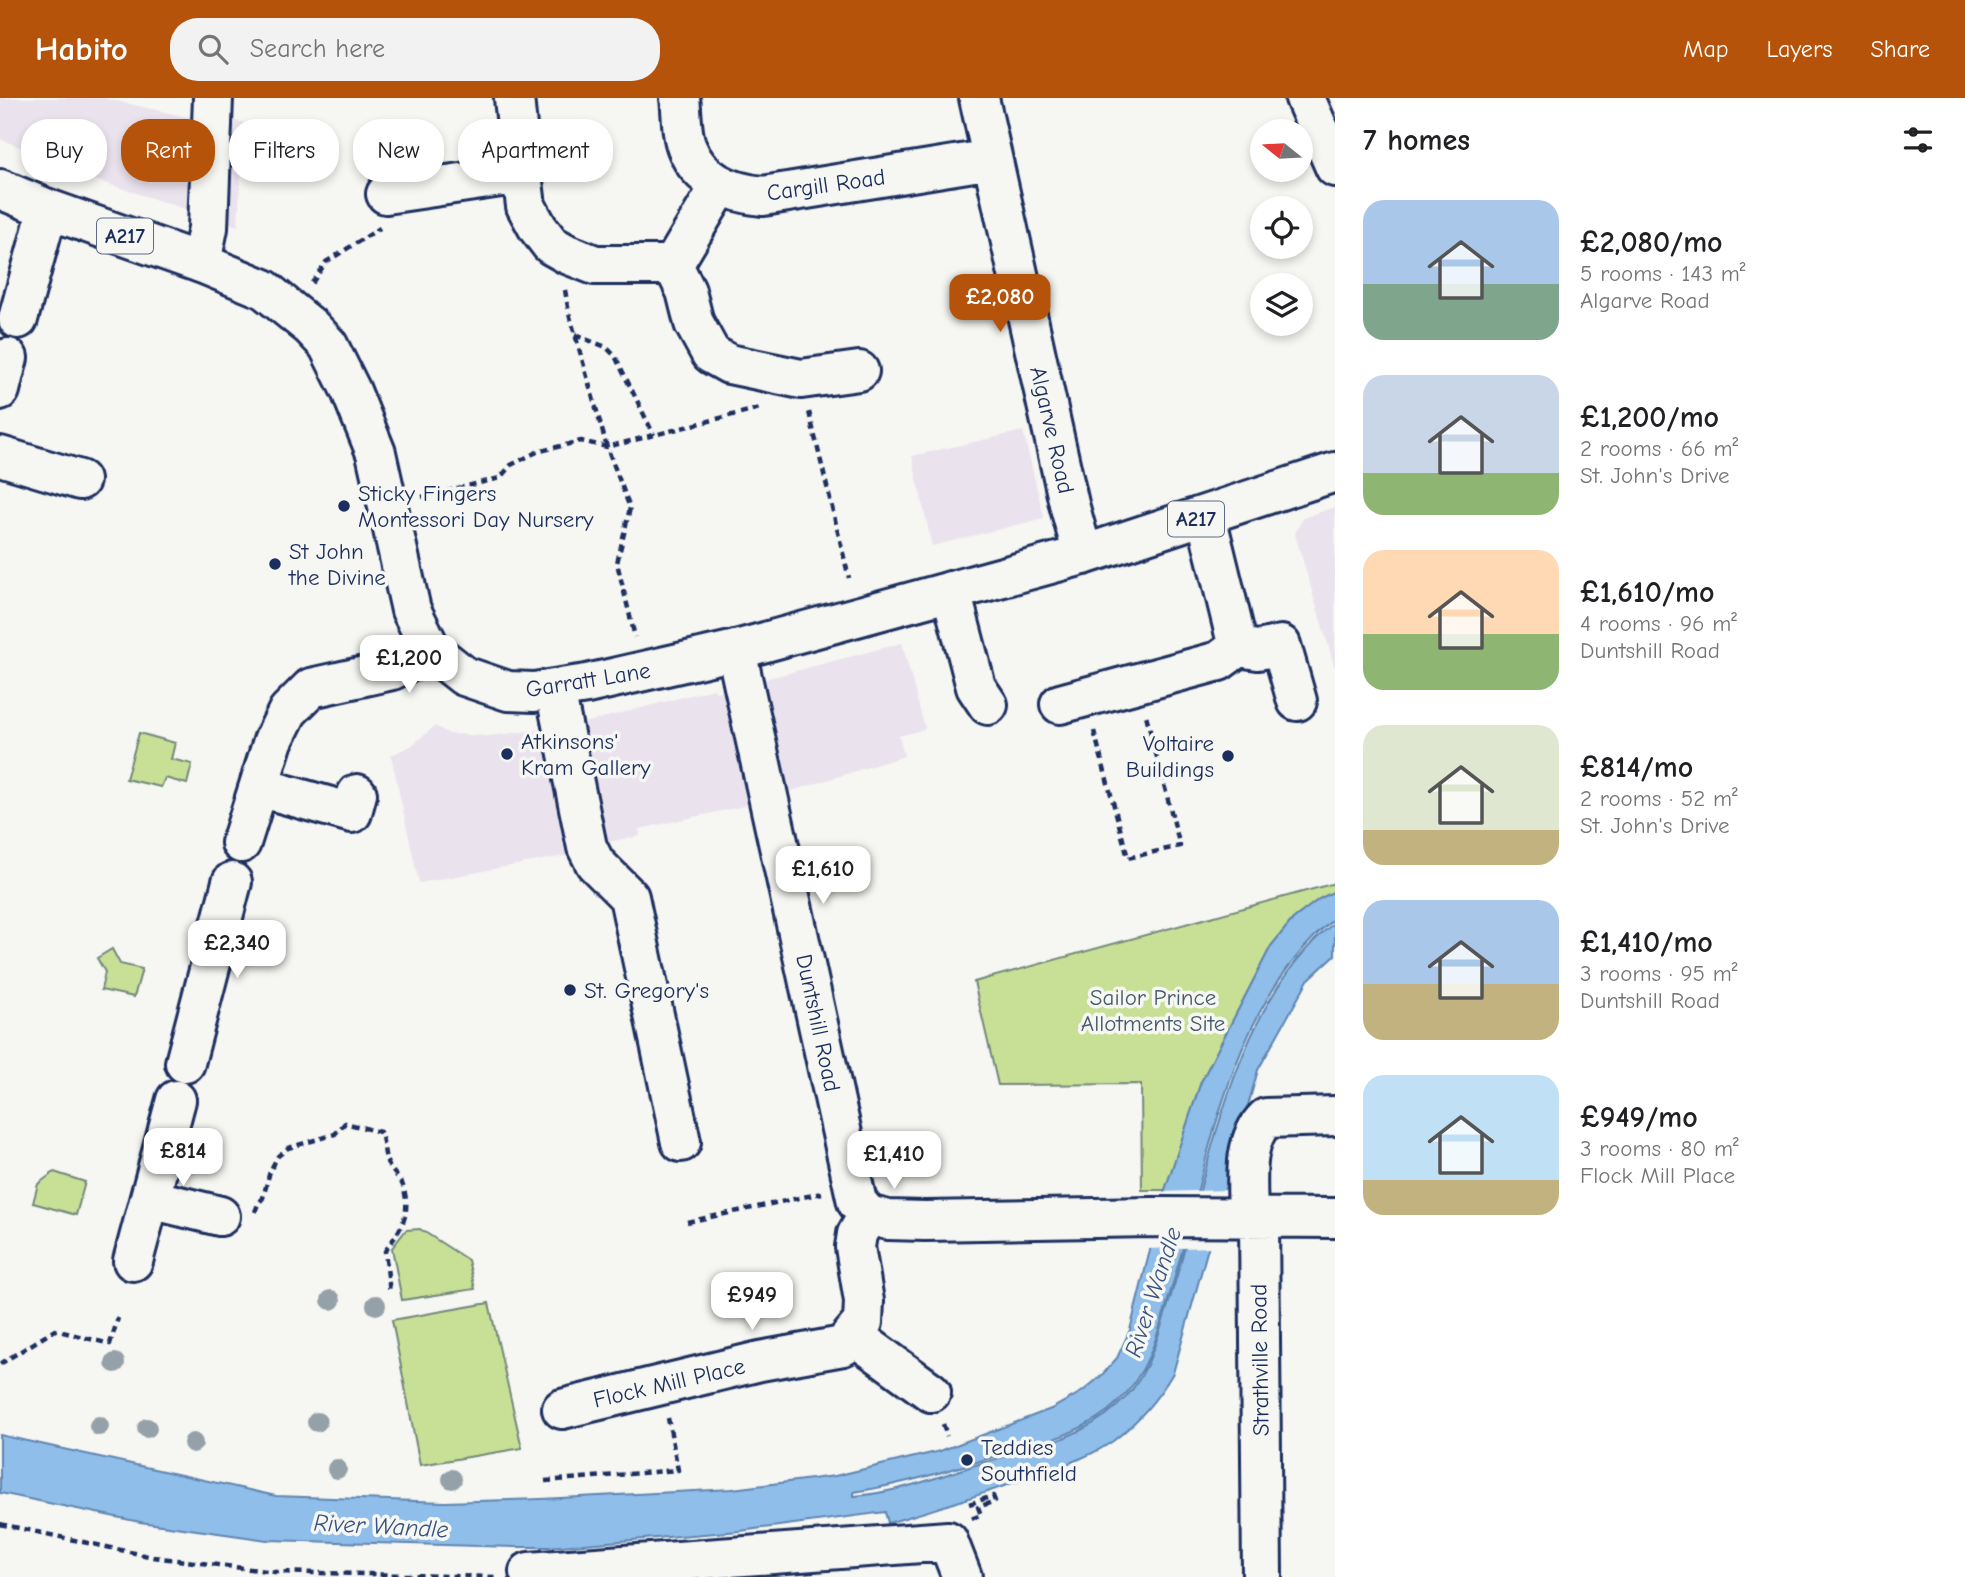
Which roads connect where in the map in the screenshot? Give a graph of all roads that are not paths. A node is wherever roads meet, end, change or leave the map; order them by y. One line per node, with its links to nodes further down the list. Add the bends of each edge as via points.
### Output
1 (213, 98): 15 (street, via 208,228)
2 (514, 98): 6 (street)
3 (680, 98): 11 (street, Cargill Road, via 686,148 702,172)
4 (979, 98): 7 (street, Algarve Road)
5 (1305, 98): 8 (street)
6 (516, 119)
7 (992, 159): 11 (street, Cargill Road, via 763,196); 23 (street, Algarve Road)
8 (1335, 167)
9 (467, 182): 13 (street)
10 (523, 182): 16 (street, via 526,206 538,228 567,254 595,265)
11 (720, 186): 16 (street)
12 (0, 189): 14 (street, Garratt Lane / A217)
13 (386, 194)
14 (48, 209): 15 (street, Garratt Lane / A217); 17 (street)
15 (201, 263): 26 (street, Garratt Lane / A217, via 264,289 328,345 376,453 411,610)
16 (673, 265): 18 (street, via 711,354 729,363 801,379)
17 (18, 319)
18 (859, 370)
19 (0, 456): 21 (street)
20 (1335, 472): 22 (street, Garratt Lane / A217)
21 (80, 480)
22 (1206, 516): 23 (street, Garratt Lane / A217); 25 (street)
23 (1083, 555): 24 (street, Garratt Lane / A217)
24 (951, 591): 27 (street, Garratt Lane / A217); 31 (street, via 976,687)
25 (1238, 647): 29 (street, via 1219,661); 30 (street, via 1258,650 1281,645)
26 (431, 650): 28 (street, Garratt Lane / A217, via 458,672 487,685 508,691); 32 (street, via 392,670 312,688 288,711 272,741)
27 (736, 650): 28 (street, Garratt Lane / A217); 41 (street, Duntshill Road)
28 (555, 690): 39 (street, via 587,847 595,863 629,897)
29 (1073, 700)
30 (1297, 701)
31 (988, 705)
32 (259, 787): 33 (street, via 352,813); 34 (street)
33 (357, 794)
34 (241, 844)
35 (232, 882): 36 (street)
36 (185, 1063)
37 (176, 1100): 40 (street)
38 (1335, 1116): 44 (street, Strathville Road, via 1266,1118 1258,1125 1250,1145)
39 (681, 1142)
40 (150, 1199): 42 (street); 45 (street)
41 (861, 1202): 44 (street, via 888,1220); 46 (street, via 855,1247 863,1322)
42 (220, 1216)
43 (1335, 1218): 44 (street)
44 (1246, 1219): 51 (street, Strathville Road)
45 (133, 1261)
46 (853, 1336): 47 (street); 48 (street, Flock Mill Place, via 843,1346 661,1383)
47 (931, 1392)
48 (562, 1409)
49 (529, 1572): 50 (street, via 948,1541)
50 (962, 1577)
51 (1262, 1577)

